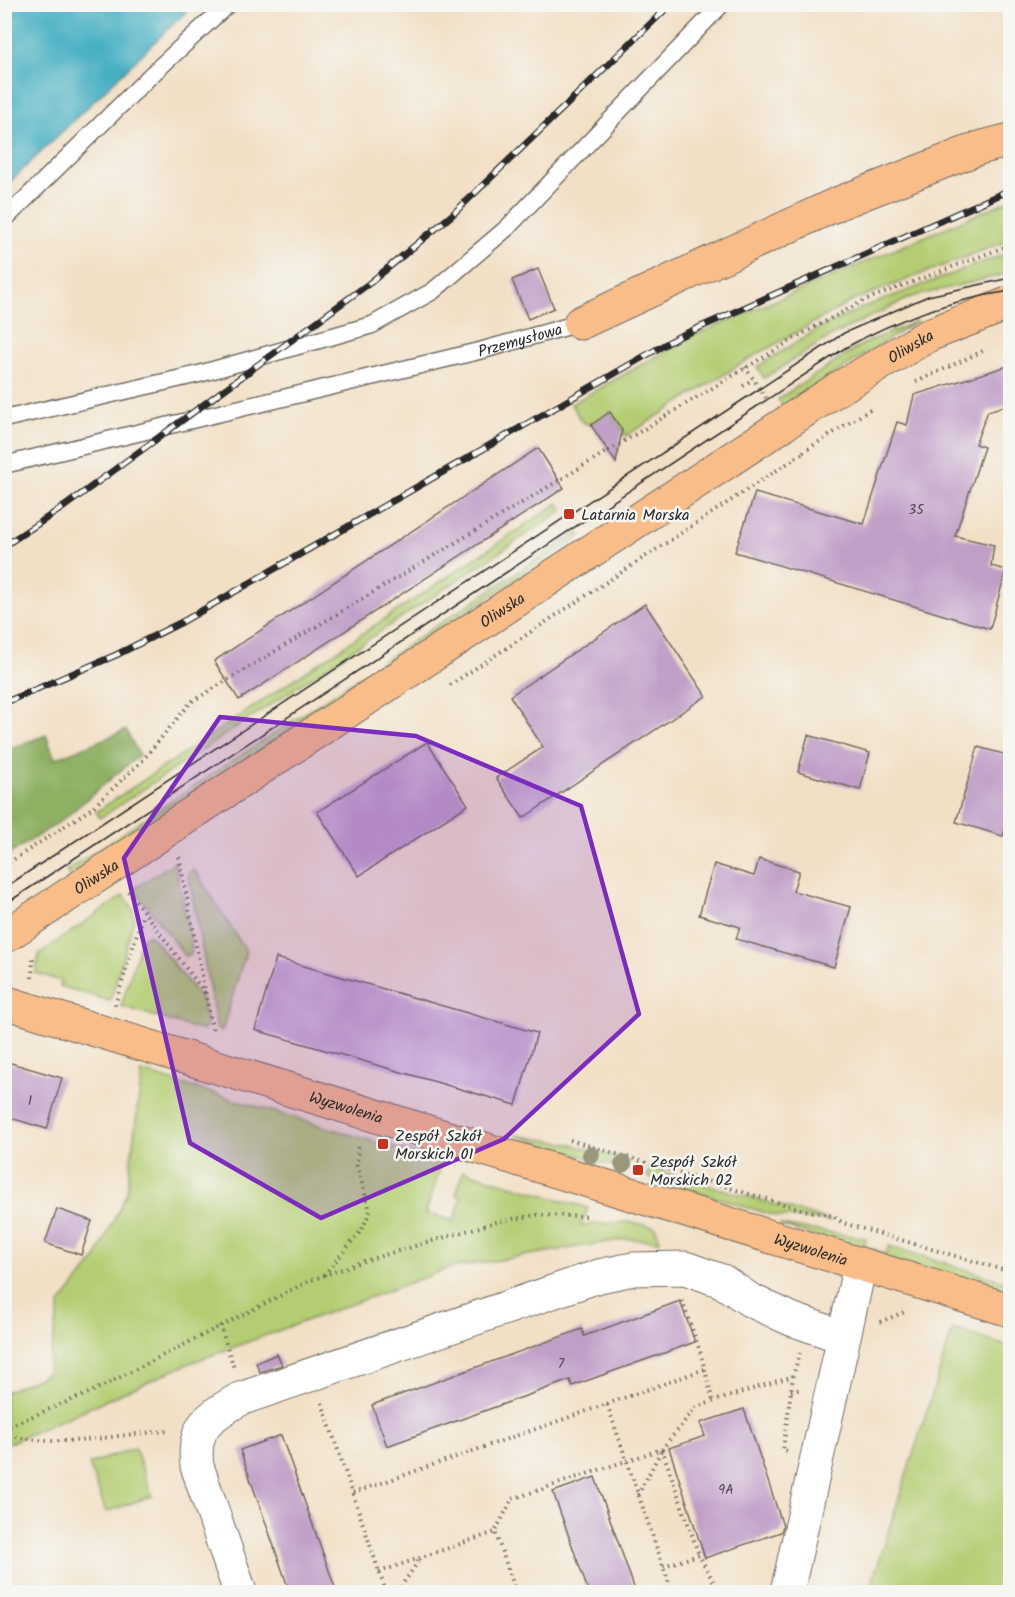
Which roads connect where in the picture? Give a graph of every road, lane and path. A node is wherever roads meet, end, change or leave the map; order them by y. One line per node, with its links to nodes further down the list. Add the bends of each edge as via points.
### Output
1 (228, 4): 4 (lane)
2 (722, 4): 10 (lane, via 507,228 434,291 372,325 199,374)
3 (1011, 140): 7 (main road, Przemysłowa, via 979,148 839,203)
4 (4, 220)
5 (1011, 245): 13 (path, via 865,300 819,324 190,702 142,761 93,808)
6 (1011, 303): 16 (main road, Oliwska, via 929,335 836,390)
7 (580, 323): 11 (lane, Przemysłowa, via 472,353)
8 (753, 379): 9 (path)
9 (743, 386)
10 (4, 419)
11 (4, 465)
12 (179, 853): 17 (path)
13 (4, 866)
14 (126, 888): 15 (path)
15 (143, 914): 17 (path); 19 (path)
16 (4, 937)
17 (206, 994): 20 (path)
18 (4, 1002): 24 (main road, Wyzwolenia)
19 (113, 1013)
20 (213, 1035)
21 (357, 1139): 26 (path, via 357,1166 370,1211 362,1230)
22 (588, 1216): 26 (path, via 537,1215 501,1221)
23 (843, 1223): 25 (path)
24 (860, 1266): 28 (main road, Wyzwolenia); 30 (street, Wyzwolenia)
25 (1011, 1272)
26 (324, 1276): 29 (path)
27 (678, 1291): 32 (path)
28 (1011, 1311)
29 (220, 1325): 34 (path); 37 (path, via 91,1392)
30 (843, 1337): 33 (street, via 791,1320 700,1272 656,1267 599,1276); 55 (street, Wyzwolenia)
31 (802, 1346): 35 (path, via 793,1376)
32 (705, 1369): 35 (path); 36 (path)
33 (312, 1374): 34 (street); 42 (path)
34 (243, 1398): 38 (street, via 210,1417)
35 (713, 1401): 40 (path, via 696,1407)
36 (607, 1404): 41 (path); 42 (path)
37 (4, 1428)
38 (200, 1430): 39 (path, via 137,1433 91,1442 28,1440); 49 (street, via 194,1446 196,1466)
39 (4, 1434)
40 (662, 1449): 41 (path); 43 (path); 45 (path)
41 (626, 1460): 43 (path); 44 (path, via 512,1499)
42 (353, 1493): 48 (path)
43 (638, 1496): 47 (path)
44 (495, 1532): 46 (path); 52 (path)
45 (699, 1555): 47 (path); 54 (path)
46 (421, 1558): 48 (path); 51 (path)
47 (663, 1566): 53 (path)
48 (379, 1572): 50 (path)
49 (240, 1593)
50 (386, 1593)
51 (397, 1593)
52 (516, 1593)
53 (672, 1593)
54 (719, 1593)
55 (787, 1593)

